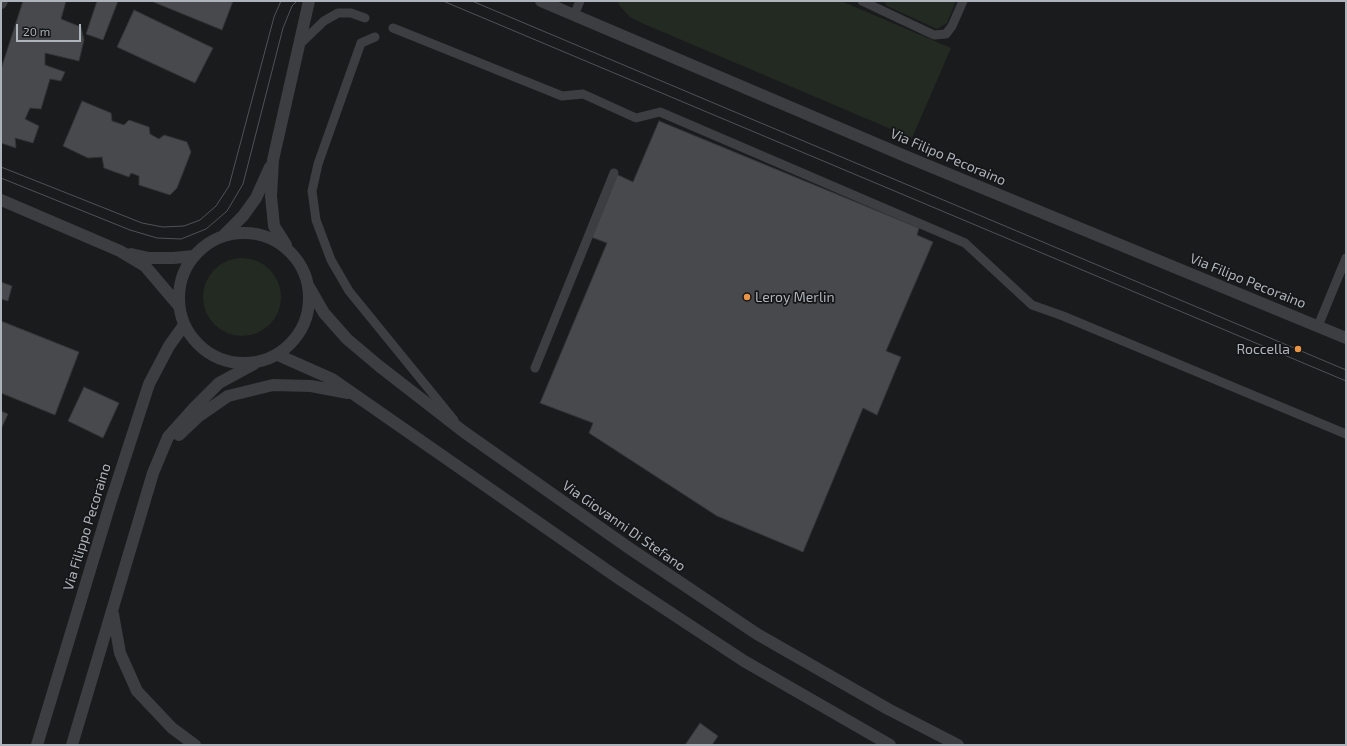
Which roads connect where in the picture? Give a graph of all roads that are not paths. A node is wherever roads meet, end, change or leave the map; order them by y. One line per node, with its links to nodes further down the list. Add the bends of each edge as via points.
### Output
1 (309, 1): 11 (street)
2 (540, 1): 7 (street, Via Filipo Pecoraino)
3 (580, 1): 7 (lane)
4 (862, 1): 6 (lane)
5 (963, 1): 6 (lane, via 946,34 934,35)
6 (875, 4)
7 (574, 15): 23 (street, Via Filipo Pecoraino, via 912,159)
8 (365, 18): 11 (lane, via 352,13 338,13 324,21)
9 (393, 28): 30 (lane, via 562,96 583,94 636,118 660,112 965,242 1032,306 1063,316)
10 (375, 37): 29 (lane, via 361,43 318,164 312,191 316,220 331,260 349,291)
11 (299, 45): 12 (street)
12 (272, 160): 15 (street, via 256,198); 16 (street, via 271,196 274,226)
13 (614, 173): 27 (lane)
14 (1, 200): 17 (street)
15 (224, 235): 16 (street, via 241,232 258,234 274,240); 18 (street, via 208,243)
16 (288, 250): 20 (street, via 302,267)
17 (120, 251): 18 (street, via 149,258); 21 (street, via 145,266)
18 (194, 256): 21 (street, via 184,271 179,288)
19 (1346, 258): 23 (lane)
20 (309, 287): 25 (street, via 308,313 297,337); 29 (street, Via Giovanni Di Stefano, via 324,313 347,339)
21 (178, 306): 22 (street)
22 (184, 325): 26 (street, via 196,343 213,356 233,363); 33 (street, Via Filippo Pecoraino, via 169,346 145,397)
23 (1318, 326): 24 (street, Via Filipo Pecoraino)
24 (1346, 338)
25 (278, 354): 26 (street); 28 (street, via 332,379)
26 (254, 364): 31 (street, via 219,383 168,437)
27 (534, 368)
28 (354, 394): 31 (street, via 312,386 273,385 228,396 199,416); 36 (street, via 621,580 744,660)
29 (464, 432): 37 (street, Via Giovanni Di Stefano, via 757,634 888,709)
30 (1346, 434)
31 (162, 451): 32 (street, via 153,472)
32 (112, 611): 34 (street); 35 (street, via 120,653 137,691 172,728)
33 (37, 745)
34 (72, 745)
35 (195, 745)
36 (890, 745)
37 (958, 745)

